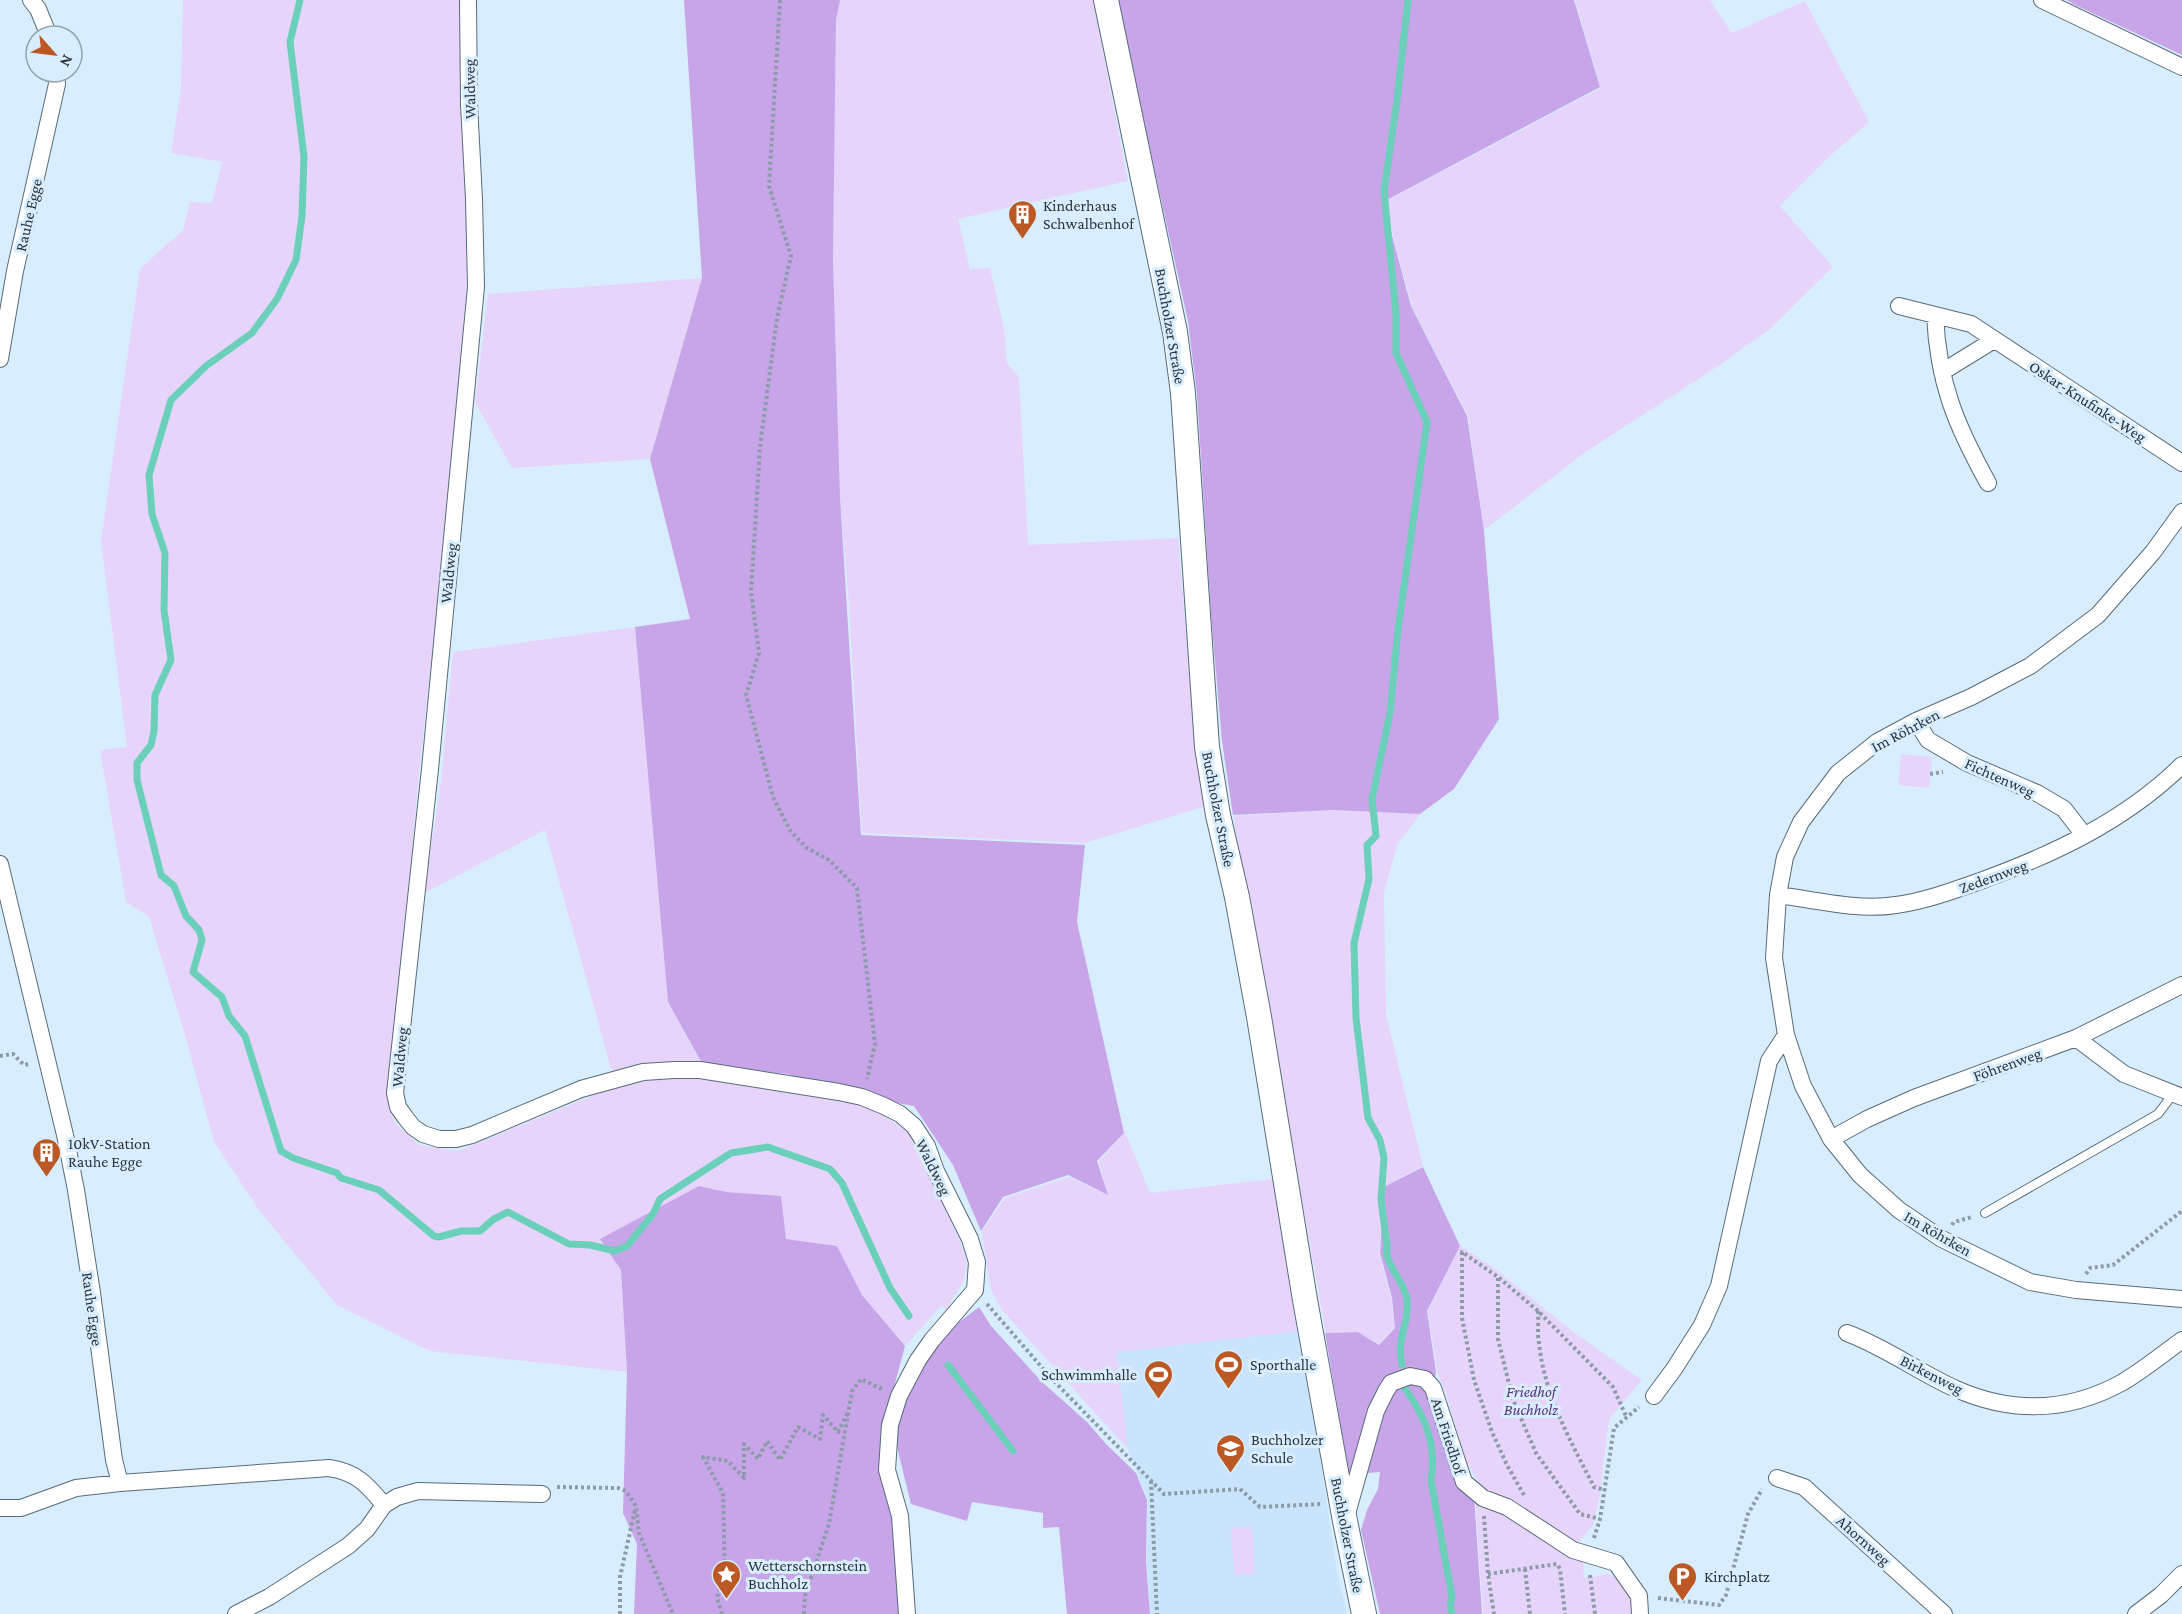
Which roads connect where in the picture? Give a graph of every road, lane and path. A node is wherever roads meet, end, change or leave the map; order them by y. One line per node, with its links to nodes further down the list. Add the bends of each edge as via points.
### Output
1 (31, 0): 6 (street)
2 (468, 0): 28 (street, Waldweg, via 476,288 402,1018 395,1093 398,1107 423,1134 456,1139 581,1089 643,1072 700,1070)
3 (780, 0): 28 (path, via 769,186 791,256 777,318 760,447 751,592 759,653 746,694 773,797 791,832 807,848 829,860 857,888 875,1044)
4 (1106, 0): 55 (street, Buchholzer Straße, via 1175,332 1183,393 1207,747 1259,1017)
5 (2042, 0): 7 (street)
6 (45, 24)
7 (2182, 67)
8 (57, 84): 12 (street, Rauhe Egge, via 15,271)
9 (1899, 306): 10 (street, Oskar-Knufinke-Weg)
10 (1935, 315): 11 (street, Oskar-Knufinke-Weg, via 1971,324); 13 (street)
11 (1994, 340): 13 (street); 14 (street, Oskar-Knufinke-Weg)
12 (0, 359)
13 (1942, 372): 15 (street, via 1963,438)
14 (2182, 464)
15 (1988, 483)
16 (2182, 512): 17 (street, Im Röhrken, via 2098,615 2030,666)
17 (1916, 721): 19 (street, Fichtenweg, via 1928,740 1937,746 2064,809); 21 (street, Im Röhrken, via 1877,742 1838,773 1801,822 1785,857)
18 (2182, 765): 19 (street, Zedernweg, via 2116,819)
19 (2084, 835): 21 (street, Zedernweg, via 2034,861 1948,892 1894,906 1850,906)
20 (0, 864): 26 (street, Rauhe Egge)
21 (1778, 895): 23 (street, Im Röhrken, via 1774,958)
22 (2182, 985): 24 (street, Föhrenweg)
23 (1786, 1035): 29 (street, Im Röhrken, via 1803,1086); 41 (street, via 1769,1061 1719,1286 1702,1325)
24 (2076, 1038): 27 (street, via 2124,1074); 29 (street, Föhrenweg, via 1914,1098)
25 (0, 1056): 26 (path, via 13,1054 24,1065)
26 (48, 1061): 46 (street, Rauhe Egge, via 76,1190)
27 (2178, 1095): 31 (lane, via 2158,1114)
28 (862, 1097): 35 (street, Waldweg, via 900,1114 927,1146 970,1239 977,1262)
29 (1831, 1139): 32 (street, Im Röhrken, via 1875,1189)
30 (2182, 1211): 33 (path)
31 (1984, 1213): 32 (path, via 1954,1222)
32 (1942, 1239): 36 (street, Im Röhrken, via 2031,1282)
33 (2113, 1265)
34 (1498, 1277): 37 (path); 50 (path, via 1462,1252 1462,1318 1474,1380 1492,1432); 54 (path, via 1498,1339 1513,1400 1536,1453 1580,1514)
35 (975, 1290): 40 (street, via 932,1340); 45 (path, via 1051,1378)
36 (2182, 1299)
37 (1538, 1311): 43 (path, via 1613,1387); 47 (path, via 1539,1344 1550,1389 1594,1487)
38 (1847, 1334): 39 (street, Birkenweg, via 1874,1343 1957,1389 2000,1403 2040,1408 2080,1401 2123,1382)
39 (2182, 1340)
40 (899, 1396): 42 (path, via 861,1379 852,1391); 66 (street, via 890,1425 887,1470 900,1516)
41 (1654, 1396): 43 (path)
42 (848, 1412): 64 (path, via 838,1432 824,1414 820,1439 798,1427 780,1460 767,1441 758,1458 744,1444 744,1478 728,1461 703,1457 723,1493 725,1575 717,1597); 65 (path, via 829,1524 805,1596)
43 (1626, 1416): 47 (path, via 1614,1428)
44 (1777, 1478): 60 (path, via 1762,1490 1748,1514 1726,1595 1719,1605); 74 (street, Ahornweg, via 1804,1487)
45 (1151, 1480): 55 (path, via 1164,1494 1240,1489 1260,1507 1328,1504 1331,1523); 67 (path)
46 (120, 1483): 51 (street, via 329,1467 362,1480); 53 (street, via 76,1488 21,1508)
47 (1605, 1490): 54 (path)
48 (542, 1494): 51 (street, via 418,1491); 52 (path, via 548,1486 618,1488 626,1491)
49 (1483, 1498): 55 (street, Am Friedhof, via 1464,1482 1433,1388 1425,1379 1410,1376 1391,1383 1376,1411); 56 (street, Am Friedhof, via 1507,1507 1573,1550); 58 (path)
50 (1527, 1500)
51 (384, 1504): 61 (street, via 367,1529 348,1546)
52 (636, 1506): 62 (path, via 620,1577); 63 (path, via 639,1533)
53 (0, 1508)
54 (1600, 1519): 56 (path)
55 (1344, 1521): 68 (street, Buchholzer Straße)
56 (1588, 1555): 60 (street, Am Friedhof, via 1616,1563); 72 (path)
57 (1525, 1569): 58 (path); 70 (path); 71 (path, via 1557,1564)
58 (1488, 1574): 69 (path)
59 (2182, 1574): 75 (street)
60 (1639, 1596): 73 (street)
61 (236, 1614)
62 (620, 1614)
63 (673, 1614)
64 (722, 1614)
65 (804, 1614)
66 (907, 1614)
67 (1157, 1614)
68 (1364, 1614)
69 (1494, 1614)
70 (1530, 1614)
71 (1565, 1614)
72 (1595, 1614)
73 (1640, 1614)
74 (1944, 1614)
75 (2136, 1614)

